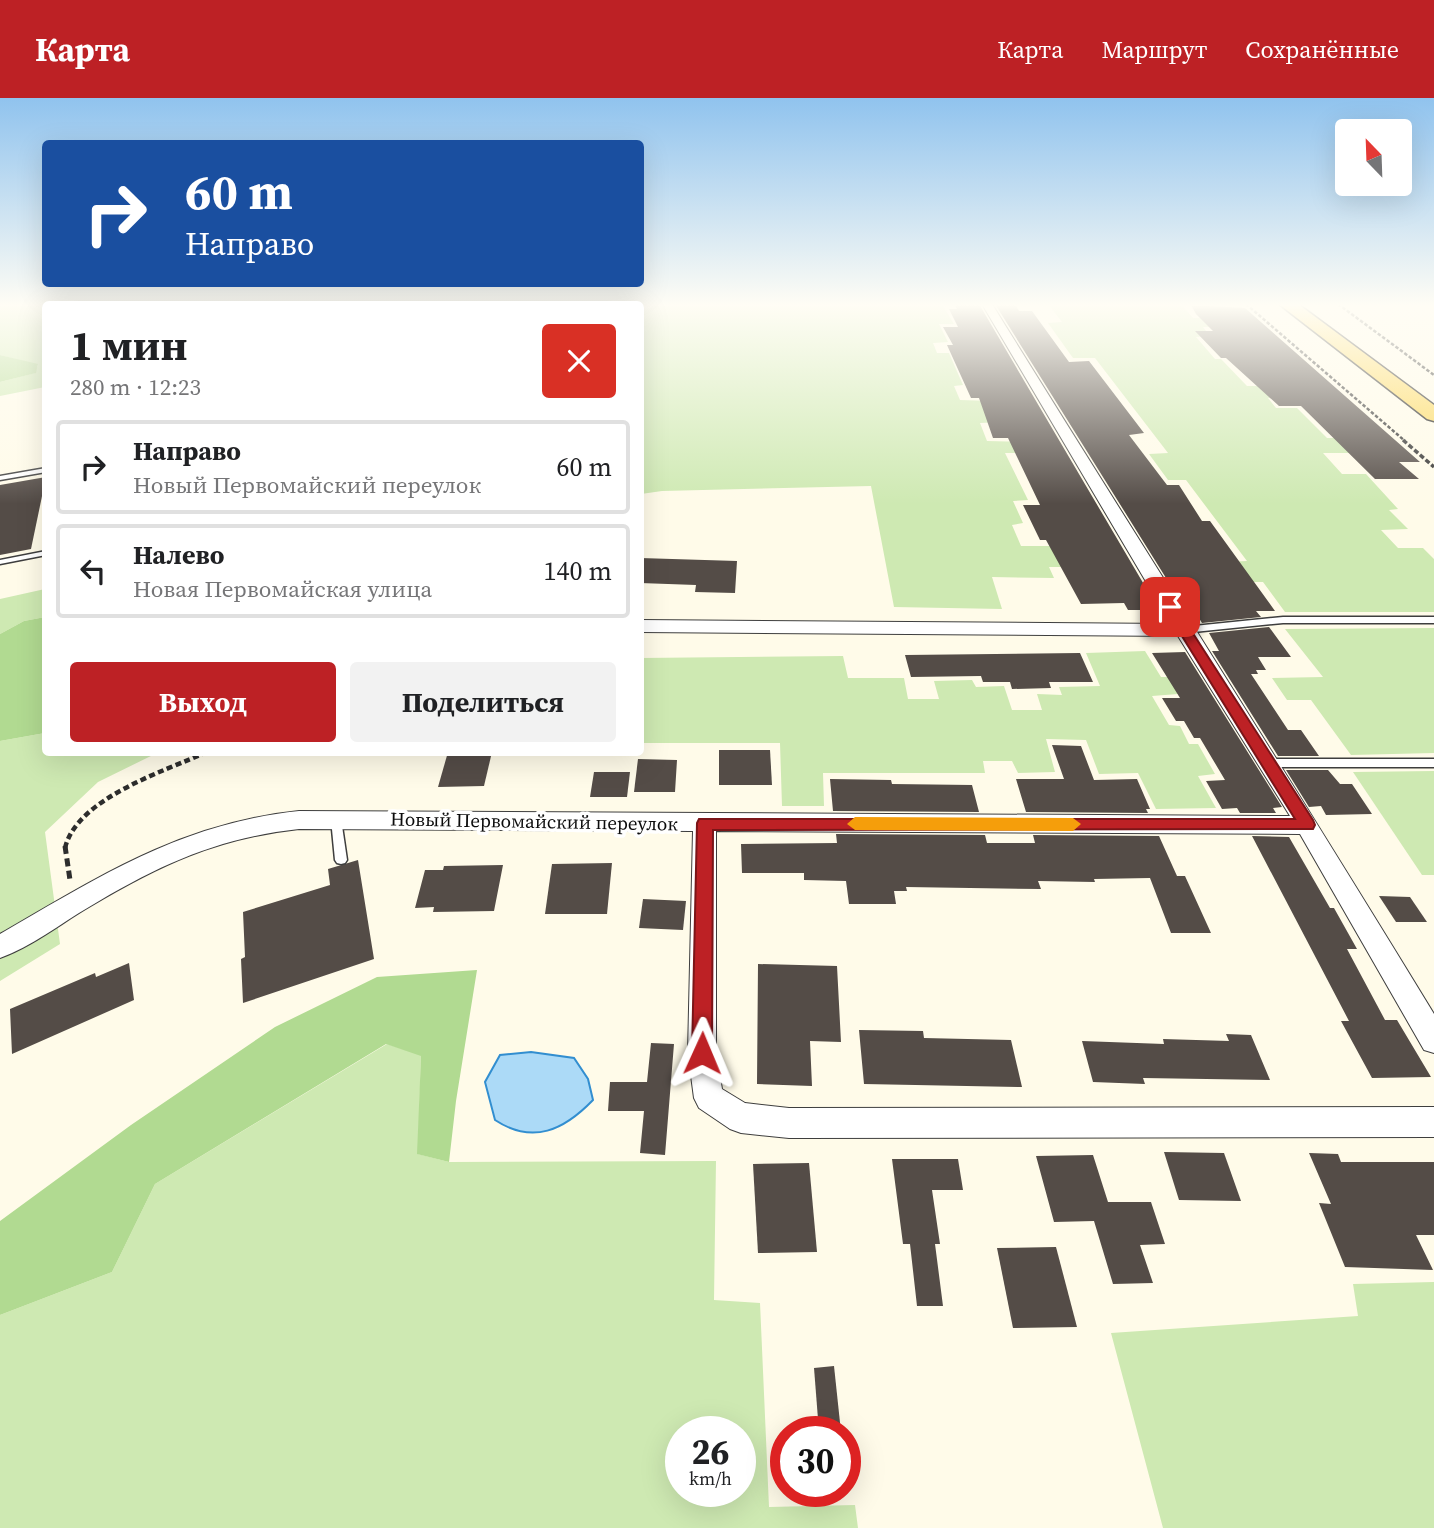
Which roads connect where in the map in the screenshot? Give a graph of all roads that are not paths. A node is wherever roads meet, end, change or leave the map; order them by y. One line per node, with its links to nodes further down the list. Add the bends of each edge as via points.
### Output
1 (1027, 371): 10 (street)
2 (1376, 371): 3 (main road)
3 (1434, 415)
4 (42, 471): 5 (lane)
5 (0, 478)
6 (42, 554): 7 (lane)
7 (0, 562)
8 (1434, 620): 10 (lane, via 1283,620)
9 (644, 626): 10 (street)
10 (1184, 631): 11 (street)
11 (1270, 763): 12 (lane); 15 (street)
12 (1434, 763)
13 (335, 818): 14 (street, Новый Первомайский переулок); 16 (lane); 17 (street, Новый Первомайский переулок, via 246,827 203,839 151,860)
14 (705, 823): 15 (street, Новый Первомайский переулок); 19 (street, via 702,1053 709,1098 741,1118 789,1123)
15 (1307, 825): 18 (street)
16 (341, 860)
17 (0, 947)
18 (1434, 1040)
19 (1434, 1122)

